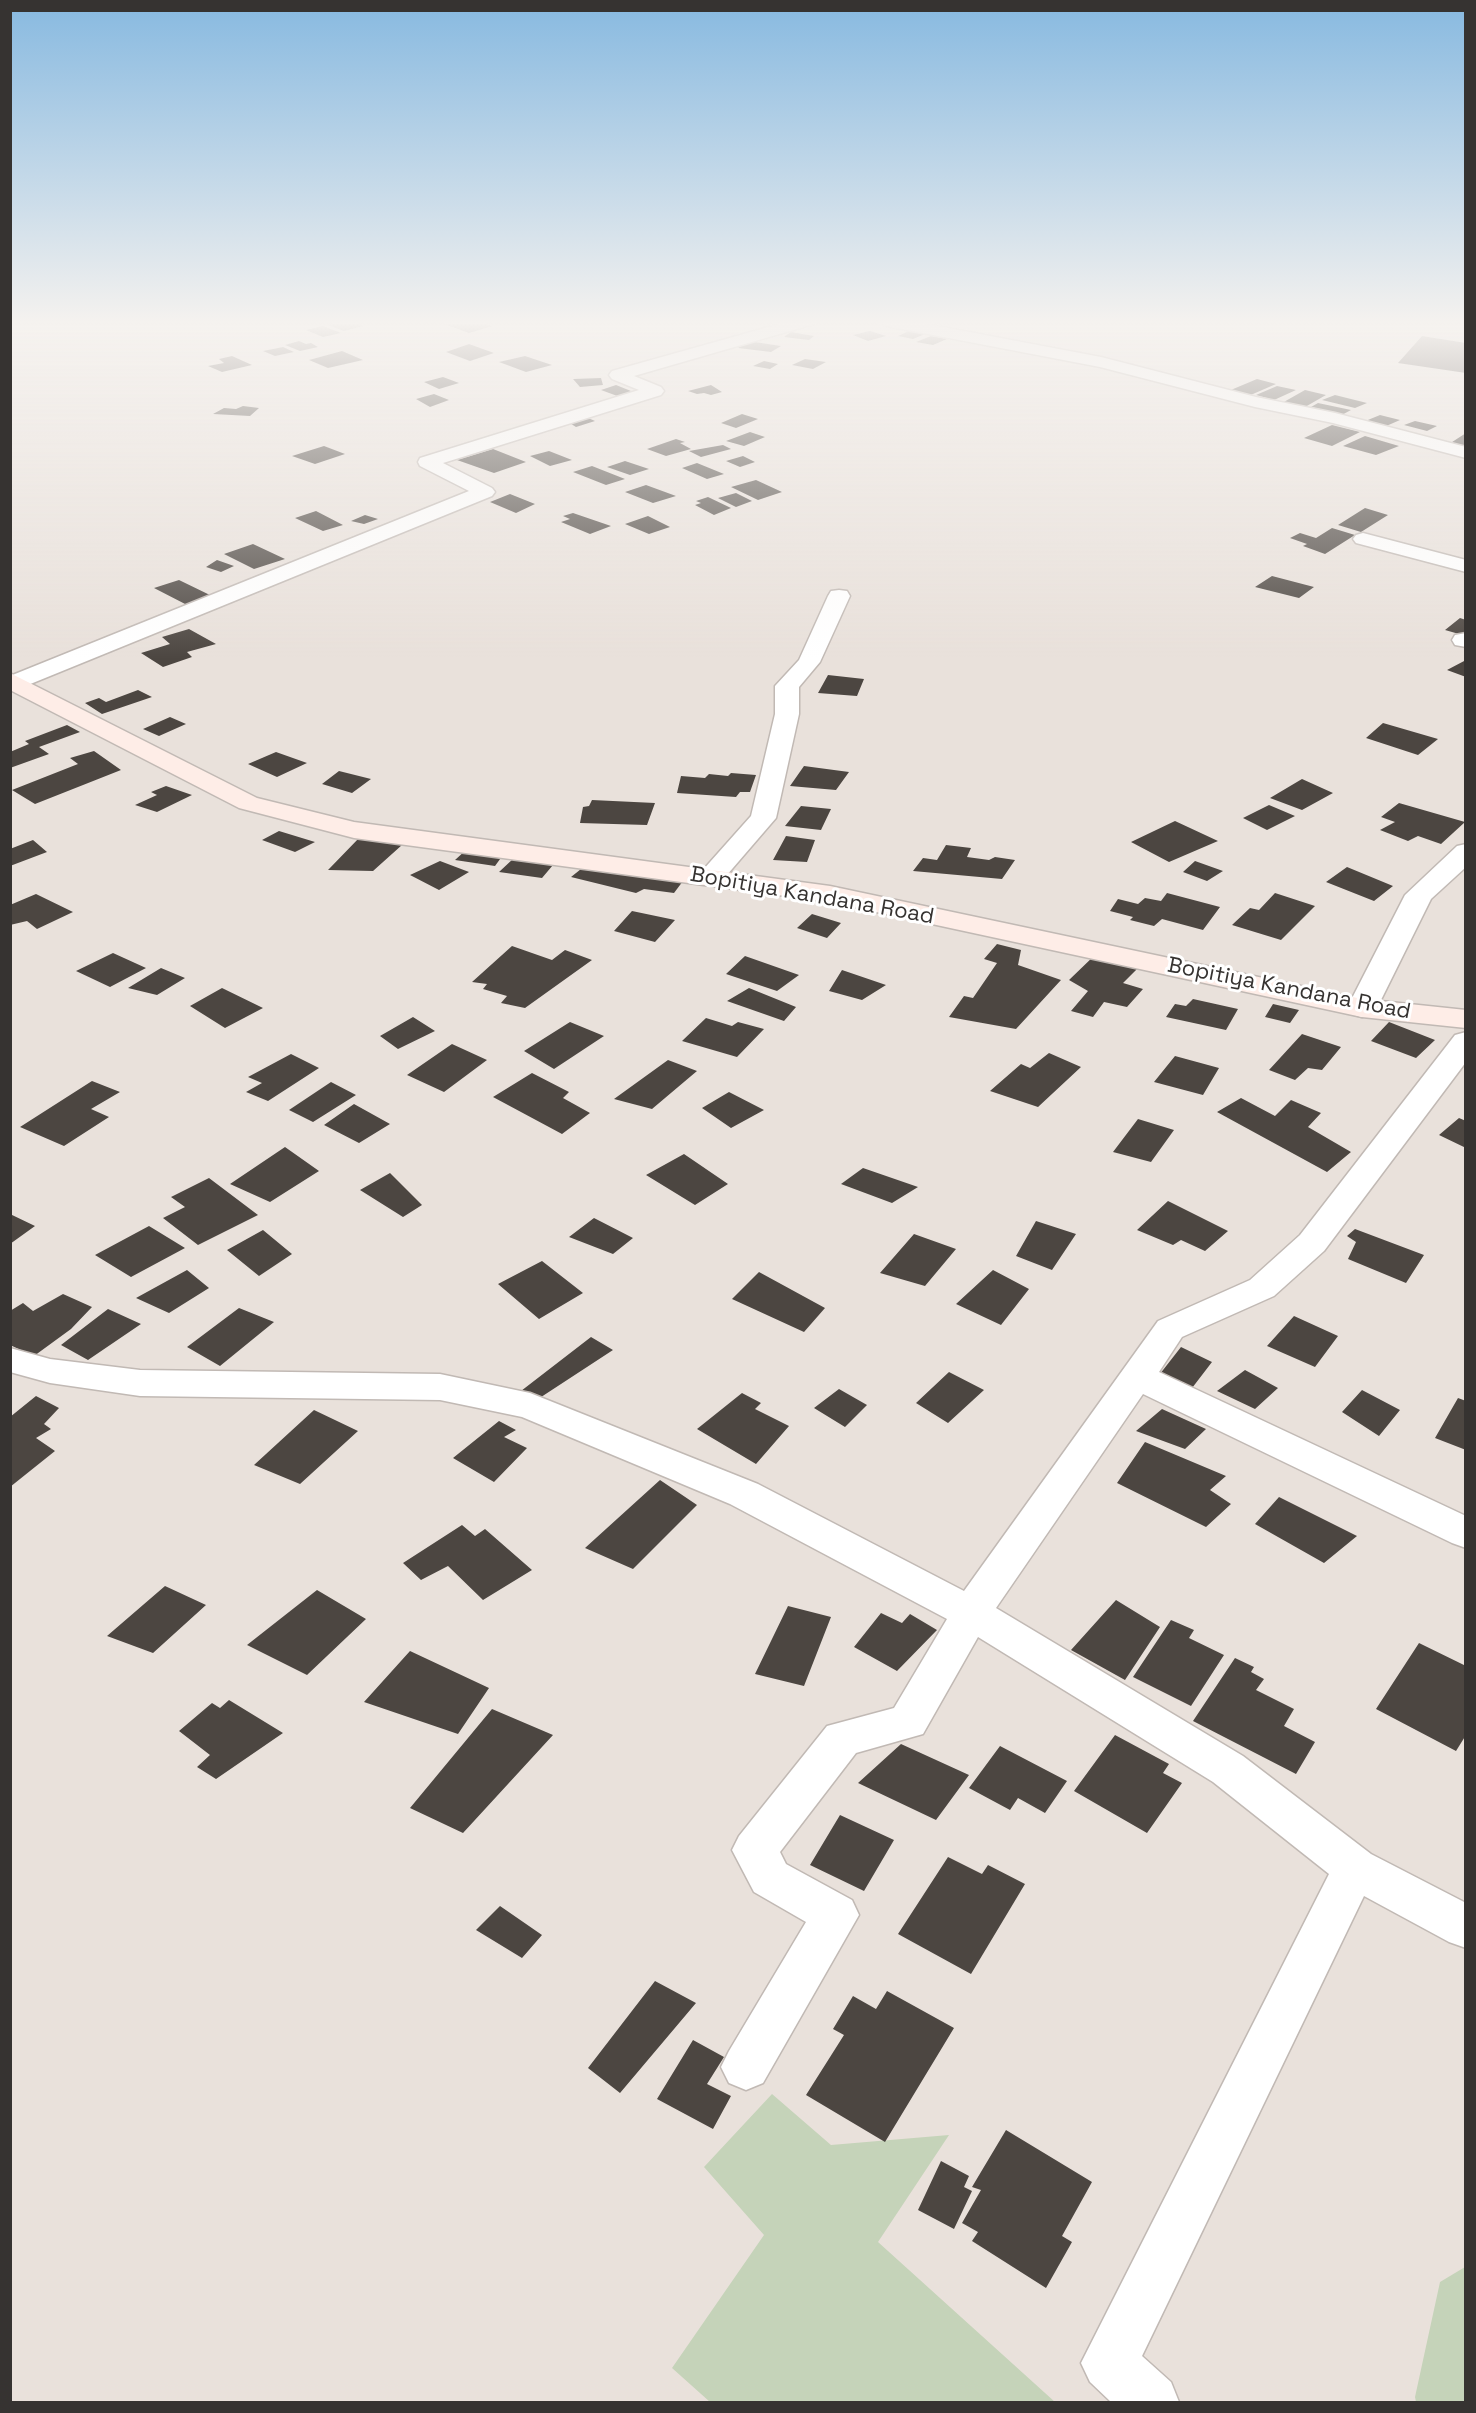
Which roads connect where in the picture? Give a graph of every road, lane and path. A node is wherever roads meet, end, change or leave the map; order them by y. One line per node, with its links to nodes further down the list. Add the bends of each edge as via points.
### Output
1 (518, 434): 7 (street, via 427,462 484,492)
2 (1393, 434): 3 (street)
3 (1466, 453)
4 (1364, 539): 5 (street)
5 (1466, 566)
6 (839, 596): 9 (street, via 809,662 787,686 787,714 763,818)
7 (13, 681): 9 (main road, Bopitiya Kandana Road, via 248,803 354,830)
8 (1466, 852): 10 (street, via 1419,895)
9 (711, 877): 10 (main road, Bopitiya Kandana Road, via 830,894)
10 (1362, 1008): 11 (main road, Bopitiya Kandana Road)
11 (1466, 1019)
12 (1466, 1041): 14 (street, via 1312,1243 1262,1288 1170,1329)
13 (10, 1360): 16 (street, via 50,1371 140,1383 440,1387 530,1406 744,1494)
14 (1137, 1377): 15 (street); 16 (street)
15 (1466, 1533)
16 (971, 1613): 17 (street, via 1228,1769); 19 (street, via 908,1722 842,1739 755,1850 770,1878 836,1915)
17 (1355, 1868): 18 (street); 20 (street, via 1108,2363)
18 (1466, 1927)
19 (746, 2067)
20 (1151, 2403)

